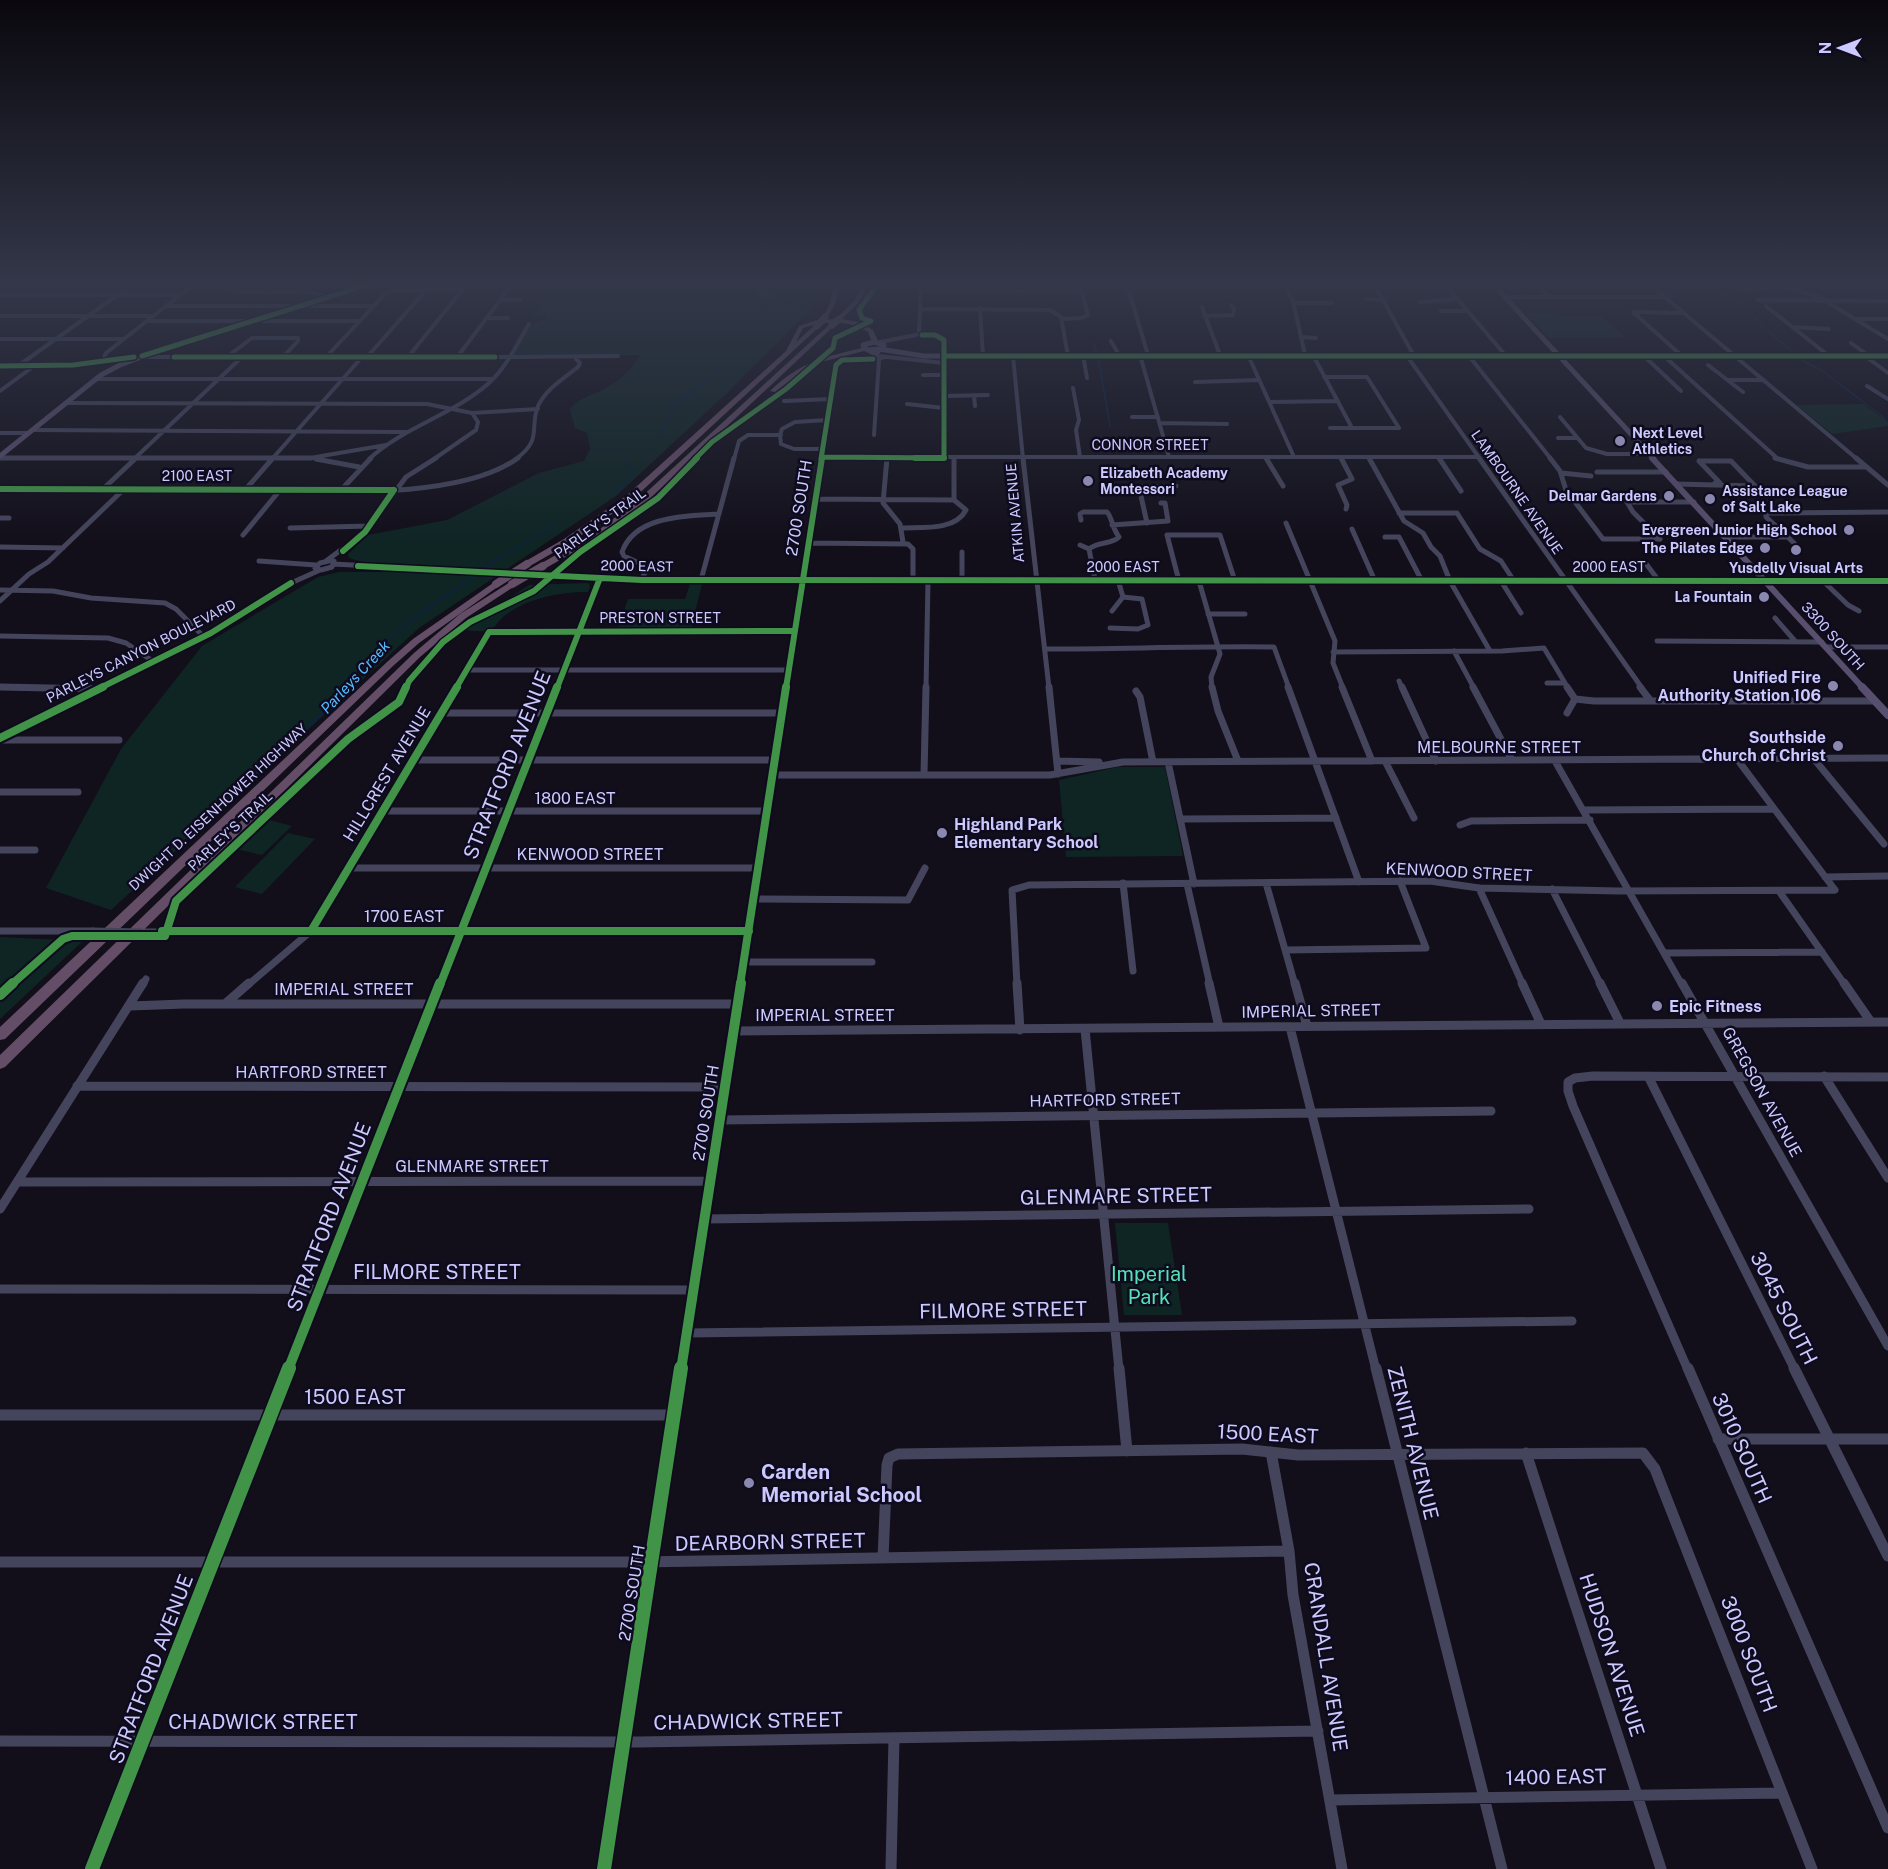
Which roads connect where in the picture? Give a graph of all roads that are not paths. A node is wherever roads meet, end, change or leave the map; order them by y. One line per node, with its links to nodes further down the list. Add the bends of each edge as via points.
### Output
1 (30, 369): 40 (street)
2 (112, 369): 30 (main road)
3 (119, 369): 30 (main road)
4 (230, 369): 31 (street)
5 (352, 369): 32 (street)
6 (501, 369): 33 (street)
7 (575, 369): 58 (street, via 550,390)
8 (772, 369): 302 (highway, DWIGHT D. EISENHOWER HIGHWAY, bridge, via 629,498 453,612 390,664)
9 (785, 369): 68 (highway, DWIGHT D. EISENHOWER HIGHWAY, bridge)
10 (801, 369): 68 (highway)
11 (837, 369): 46 (street, 2700 SOUTH)
12 (878, 369): 75 (street)
13 (944, 369): 27 (street)
14 (1014, 369): 96 (street, ATKIN AVENUE)
15 (1085, 369): 29 (street)
16 (1144, 369): 61 (street)
17 (1254, 369): 34 (street)
18 (1320, 369): 28 (street)
19 (1416, 369): 90 (street, LAMBOURNE AVENUE)
20 (1479, 369): 102 (street)
21 (1571, 369): 80 (main road, 3300 SOUTH)
22 (1658, 369): 41 (street)
23 (1678, 369): 98 (street, via 1775,458 1806,467)
24 (1714, 369): 35 (street)
25 (1751, 369): 36 (street)
26 (923, 375): 27 (street)
27 (944, 375): 44 (street)
28 (1324, 377): 49 (street); 67 (street, via 1367,377 1399,428)
29 (1087, 378)
30 (98, 379): 31 (street); 51 (main road)
31 (219, 379): 32 (street); 52 (street)
32 (342, 379): 33 (street); 53 (street)
33 (493, 380): 56 (street)
34 (1259, 380): 37 (street); 50 (street)
35 (1729, 380): 36 (street); 42 (street)
36 (1764, 380): 98 (street)
37 (1195, 382)
38 (1867, 387): 47 (street)
39 (1073, 388): 84 (street)
40 (0, 391)
41 (1681, 391)
42 (1743, 392)
43 (988, 395): 45 (street)
44 (944, 396): 45 (street); 57 (street)
45 (974, 396): 55 (street)
46 (831, 399): 48 (street); 63 (street, 2700 SOUTH)
47 (1888, 399)
48 (784, 401)
49 (1338, 401): 50 (street); 67 (street)
50 (1269, 402): 86 (street)
51 (65, 404): 52 (street); 71 (main road)
52 (193, 404): 53 (street); 69 (street)
53 (320, 404): 56 (street); 70 (street)
54 (907, 404): 57 (street)
55 (975, 406)
56 (453, 407): 59 (street); 72 (street)
57 (944, 408): 94 (street)
58 (538, 409): 59 (street); 115 (street, 2100 EAST, via 533,441 505,465 457,483)
59 (472, 413): 115 (street, via 477,425 472,435 416,468)
60 (1132, 417): 61 (street)
61 (1158, 417): 64 (street)
62 (1560, 417): 77 (street)
63 (827, 420): 74 (street, via 793,422 783,428); 79 (street, 2700 SOUTH)
64 (1160, 423): 65 (street); 85 (street)
65 (1227, 424)
66 (1330, 428): 67 (street)
67 (1352, 428)
68 (722, 429): 303 (highway, DWIGHT D. EISENHOWER HIGHWAY, bridge, via 599,534 463,616 417,655)
69 (165, 430): 70 (street); 71 (street); 91 (street)
70 (297, 430): 72 (street); 92 (street)
71 (30, 431): 73 (street); 81 (main road)
72 (407, 432): 78 (street)
73 (0, 433)
74 (781, 435): 79 (street, via 780,443 785,447); 125 (street, via 748,435 740,439)
75 (874, 435)
76 (1558, 438): 77 (street)
77 (1577, 438): 80 (street, via 1587,448 1607,454)
78 (386, 445): 93 (street); 99 (street)
79 (823, 449): 82 (street, 2700 SOUTH)
80 (1650, 454): 101 (main road, 3300 SOUTH)
81 (0, 457): 91 (street)
82 (822, 457): 83 (street, CONNOR STREET); 117 (street, 2700 SOUTH)
83 (887, 457): 94 (street, CONNOR STREET); 118 (street)
84 (1080, 457): 85 (street, CONNOR STREET); 96 (street, CONNOR STREET)
85 (1169, 457): 97 (street, CONNOR STREET)
86 (1294, 457): 87 (street, CONNOR STREET); 97 (street, CONNOR STREET)
87 (1341, 457): 88 (street, CONNOR STREET); 122 (street, via 1352,479 1338,485)
88 (1369, 457): 89 (street, CONNOR STREET); 124 (street)
89 (1439, 457): 90 (street, CONNOR STREET); 116 (street)
90 (1478, 457): 175 (street, LAMBOURNE AVENUE)
91 (135, 458): 92 (street); 110 (street)
92 (272, 458): 93 (street); 112 (street)
93 (310, 458): 99 (street)
94 (944, 458): 95 (street, CONNOR STREET)
95 (954, 458): 96 (street, CONNOR STREET); 119 (street)
96 (1024, 458): 158 (street, ATKIN AVENUE)
97 (1269, 459): 108 (street)
98 (1866, 466): 106 (street)
99 (359, 467): 114 (street)
100 (1597, 472): 101 (street)
101 (1666, 472): 104 (main road, 3300 SOUTH)
102 (1561, 473): 103 (street); 120 (street, via 1566,490 1603,539 1660,539 1626,503)
103 (1591, 476)
104 (1677, 484): 105 (street); 120 (main road, 3300 SOUTH)
105 (1710, 484): 105 (street, via 1722,485 1755,486 1731,461 1699,461 1720,483)
106 (1888, 485)
107 (1176, 486): 129 (street, via 1139,487)
108 (1283, 486)
109 (0, 489): 110 (street, 2100 EAST)
110 (102, 490): 111 (street, 2100 EAST)
111 (123, 490): 112 (street, 2100 EAST); 145 (street)
112 (245, 490): 113 (street, 2100 EAST)
113 (280, 490): 114 (street, 2100 EAST); 136 (street)
114 (341, 490): 115 (street, 2100 EAST)
115 (394, 490): 133 (street)
116 (1461, 491)
117 (815, 499): 118 (street); 141 (street, 2700 SOUTH)
118 (883, 500): 119 (street); 134 (street)
119 (954, 500): 134 (street, via 966,510 960,520)
120 (1694, 502): 138 (main road, 3300 SOUTH)
121 (1161, 503): 129 (street, via 1165,503 1168,521)
122 (1346, 510)
123 (1888, 512): 139 (street, via 1766,513)
124 (1399, 513): 172 (street, via 1408,525 1423,533 1440,556); 174 (street, via 1457,513 1480,549 1501,561)
125 (719, 514): 155 (street, via 678,516 634,535 622,552 643,565); 156 (street)
126 (0, 518): 127 (street)
127 (9, 518)
128 (1081, 520): 131 (street, via 1083,512 1104,512 1110,515)
129 (1147, 523): 131 (street)
130 (1286, 523): 169 (street)
131 (1112, 525): 146 (street, via 1118,539 1097,543)
132 (290, 528): 133 (street)
133 (368, 528): 147 (street)
134 (902, 528): 140 (street)
135 (1352, 529): 170 (street)
136 (243, 535)
137 (1385, 537): 171 (street, via 1400,537)
138 (1726, 537): 139 (street); 161 (main road, 3300 SOUTH)
139 (1787, 537): 142 (street)
140 (903, 542): 141 (street); 163 (street, via 914,549)
141 (809, 543): 157 (street, 2700 SOUTH)
142 (1794, 543)
143 (1080, 545): 146 (street)
144 (0, 548): 145 (street)
145 (63, 548): 179 (street)
146 (1089, 549): 159 (street)
147 (343, 551): 150 (street); 151 (street)
148 (962, 552): 165 (street)
149 (259, 561): 153 (street)
150 (326, 561): 151 (street); 153 (street)
151 (332, 565): 153 (street); 154 (street, 2000 EAST)
152 (1647, 565): 176 (street)
153 (317, 568): 193 (street, PARLEYS CANYON BOULEVARD)
154 (600, 578): 155 (street, 2000 EAST); 189 (street, STRATFORD AVENUE)
155 (642, 580): 156 (street, 2000 EAST)
156 (702, 580): 157 (street, 2000 EAST)
157 (803, 580): 163 (street, 2000 EAST); 190 (street, 2700 SOUTH)
158 (1036, 580): 159 (street, 2000 EAST); 165 (street, 2000 EAST); 199 (street, ATKIN AVENUE)
159 (1095, 580): 160 (street, 2000 EAST)
160 (1119, 580): 166 (street, 2000 EAST); 180 (street)
161 (1767, 580): 162 (street, 2000 EAST); 176 (street, 2000 EAST); 196 (main road, 3300 SOUTH)
162 (1823, 580): 177 (street, 2000 EAST); 183 (street)
163 (913, 581): 164 (street, 2000 EAST)
164 (928, 581): 165 (street, 2000 EAST); 244 (street)
165 (962, 581)
166 (1179, 581): 167 (street, 2000 EAST); 168 (street, via 1167,535 1220,535)
167 (1199, 581): 168 (street, 2000 EAST); 185 (street)
168 (1235, 581): 169 (street, 2000 EAST)
169 (1311, 581): 170 (street, 2000 EAST); 203 (street, via 1335,640)
170 (1375, 581): 171 (street, 2000 EAST)
171 (1422, 581): 172 (street, 2000 EAST)
172 (1450, 581): 173 (street, 2000 EAST); 202 (street)
173 (1501, 581): 174 (street, 2000 EAST); 184 (street)
174 (1514, 581): 175 (street, 2000 EAST)
175 (1566, 581): 176 (street, 2000 EAST); 216 (street, LAMBOURNE AVENUE)
176 (1659, 581)
177 (1888, 581)
178 (0, 590): 179 (street)
179 (11, 590): 181 (street); 193 (street, via 165,603)
180 (1123, 597): 182 (street); 188 (street, via 1142,599 1148,623 1146,627)
181 (0, 601)
182 (1112, 611)
183 (1859, 611)
184 (1521, 613)
185 (1208, 614): 186 (street); 197 (street)
186 (1245, 614)
187 (1774, 618): 195 (street)
188 (1110, 628)
189 (579, 631): 190 (street, PRESTON STREET); 191 (street, PRESTON STREET); 207 (street, STRATFORD AVENUE)
190 (795, 631): 208 (street, 2700 SOUTH)
191 (489, 632): 206 (street, HILLCREST AVENUE)
192 (0, 636): 205 (street, via 108,638 126,643)
193 (204, 637): 205 (street, PARLEYS CANYON BOULEVARD)
194 (1657, 640): 195 (street)
195 (1795, 641): 196 (street)
196 (1824, 644): 198 (street); 217 (main road, 3300 SOUTH)
197 (1218, 646): 199 (street); 233 (street, via 1220,660 1211,682); 234 (street, via 1274,647)
198 (1888, 647)
199 (1045, 649): 232 (street, ATKIN AVENUE)
200 (1384, 651): 201 (street); 203 (street); 204 (street)
201 (1454, 651): 202 (street); 230 (street)
202 (1490, 651): 211 (street, via 1544,648)
203 (1333, 652): 235 (street, via 1333,663)
204 (1389, 661)
205 (154, 662): 213 (street, PARLEYS CANYON BOULEVARD)
206 (467, 670): 207 (street); 219 (street, HILLCREST AVENUE)
207 (564, 670): 208 (street); 220 (street, STRATFORD AVENUE)
208 (789, 670): 221 (street, 2700 SOUTH)
209 (1399, 681): 237 (street)
210 (1547, 683): 211 (street)
211 (1566, 683): 215 (street)
212 (0, 687): 213 (street)
213 (99, 689): 223 (street, PARLEYS CANYON BOULEVARD)
214 (1136, 691): 239 (street)
215 (1575, 699): 216 (street); 222 (street)
216 (1650, 700): 217 (street)
217 (1875, 700): 218 (main road, 3300 SOUTH)
218 (1886, 711)
219 (441, 713): 220 (street); 227 (street, HILLCREST AVENUE)
220 (548, 713): 221 (street); 228 (street, STRATFORD AVENUE)
221 (783, 713): 229 (street, 2700 SOUTH)
222 (1567, 713)
223 (0, 739): 224 (street)
224 (119, 740)
225 (1737, 759): 226 (street, MELBOURNE STREET); 238 (street, MELBOURNE STREET); 247 (street)
226 (1814, 759): 231 (street, MELBOURNE STREET); 257 (street)
227 (413, 760): 228 (street); 249 (street, HILLCREST AVENUE)
228 (529, 760): 229 (street); 250 (street, STRATFORD AVENUE)
229 (775, 760): 243 (street, 2700 SOUTH)
230 (1512, 760): 237 (street, MELBOURNE STREET); 238 (street, MELBOURNE STREET)
231 (1887, 760)
232 (1057, 761): 241 (street, MELBOURNE STREET); 242 (street, ATKIN AVENUE)
233 (1238, 761): 234 (street, MELBOURNE STREET); 240 (street, MELBOURNE STREET)
234 (1314, 761): 235 (street, MELBOURNE STREET); 252 (street)
235 (1372, 761): 236 (street, MELBOURNE STREET)
236 (1385, 761): 237 (street, MELBOURNE STREET); 253 (street)
237 (1437, 761)
238 (1555, 761): 248 (street, GREGSON AVENUE)
239 (1153, 762): 240 (street, MELBOURNE STREET); 241 (street, MELBOURNE STREET)
240 (1168, 762): 254 (street)
241 (1109, 763): 242 (street, MELBOURNE STREET)
242 (1058, 774): 244 (street, MELBOURNE STREET)
243 (773, 775): 244 (street, MELBOURNE STREET); 251 (street, 2700 SOUTH)
244 (924, 775)
245 (0, 792): 246 (street)
246 (78, 792)
247 (1774, 809): 248 (street); 265 (street)
248 (1583, 810): 255 (street, GREGSON AVENUE)
249 (383, 811): 250 (street, 1800 EAST); 260 (street, HILLCREST AVENUE)
250 (508, 811): 251 (street, 1800 EAST); 261 (street, STRATFORD AVENUE)
251 (768, 811): 262 (street, 2700 SOUTH)
252 (1336, 818): 254 (street); 267 (street)
253 (1414, 818)
254 (1180, 819): 270 (street)
255 (1590, 820): 256 (street, via 1471,821); 273 (street, GREGSON AVENUE)
256 (1460, 825)
257 (1884, 844)
258 (0, 850): 259 (street)
259 (35, 850)
260 (348, 868): 261 (street, KENWOOD STREET); 277 (street, HILLCREST AVENUE)
261 (486, 868): 262 (street, KENWOOD STREET); 278 (street, STRATFORD AVENUE)
262 (759, 868): 275 (street, 2700 SOUTH)
263 (925, 868): 275 (street, via 908,900)
264 (1888, 876): 265 (street)
265 (1824, 877): 274 (street, KENWOOD STREET, via 1835,890)
266 (1400, 881): 267 (street, KENWOOD STREET); 271 (street, KENWOOD STREET); 280 (street, via 1425,948)
267 (1359, 882): 269 (street, KENWOOD STREET)
268 (1123, 883): 270 (street, KENWOOD STREET); 285 (street); 300 (street, KENWOOD STREET, via 1041,884 1012,890)
269 (1266, 883): 270 (street, KENWOOD STREET); 280 (street)
270 (1190, 884): 297 (street)
271 (1479, 888): 272 (street, KENWOOD STREET); 295 (street)
272 (1552, 889): 273 (street, KENWOOD STREET); 293 (street)
273 (1630, 891): 274 (street, KENWOOD STREET); 282 (street, GREGSON AVENUE)
274 (1779, 891): 281 (street)
275 (754, 899): 279 (street, 2700 SOUTH)
276 (0, 931): 277 (street, 1700 EAST, bridge)
277 (311, 931): 278 (street, 1700 EAST); 287 (street, HILLCREST AVENUE)
278 (461, 931): 279 (street, 1700 EAST); 288 (street, STRATFORD AVENUE)
279 (749, 931): 283 (street, 2700 SOUTH)
280 (1286, 950): 296 (street)
281 (1822, 952): 282 (street); 291 (street)
282 (1666, 953): 294 (street, GREGSON AVENUE)
283 (744, 962): 284 (street); 289 (street, 2700 SOUTH)
284 (872, 962)
285 (1133, 971)
286 (146, 980): 290 (street)
287 (225, 1004): 288 (street, IMPERIAL STREET); 290 (street, IMPERIAL STREET)
288 (432, 1004): 289 (street, IMPERIAL STREET); 309 (street, STRATFORD AVENUE)
289 (738, 1004): 301 (street, 2700 SOUTH)
290 (130, 1006): 308 (street)
291 (1871, 1022): 292 (street, IMPERIAL STREET); 294 (street, IMPERIAL STREET)
292 (1888, 1022)
293 (1620, 1023): 294 (street, IMPERIAL STREET); 295 (street, IMPERIAL STREET)
294 (1705, 1023): 305 (street, GREGSON AVENUE)
295 (1541, 1024): 296 (street, IMPERIAL STREET)
296 (1307, 1026): 298 (street, IMPERIAL STREET)
297 (1219, 1027): 298 (street, IMPERIAL STREET); 299 (street, IMPERIAL STREET)
298 (1290, 1027): 312 (street, ZENITH AVENUE)
299 (1085, 1029): 300 (street, IMPERIAL STREET); 313 (street)
300 (1020, 1030): 301 (street, IMPERIAL STREET)
301 (734, 1031): 310 (street, 2700 SOUTH)
302 (0, 1035)
303 (0, 1063)
304 (1648, 1076): 305 (street); 335 (street, 3010 SOUTH, via 1575,1078 1568,1082 1571,1101); 336 (street, 3045 SOUTH)
305 (1735, 1076): 306 (street); 331 (street, GREGSON AVENUE)
306 (1824, 1076): 307 (street); 315 (street)
307 (1888, 1077)
308 (77, 1086): 309 (street, HARTFORD STREET); 318 (street)
309 (400, 1087): 310 (street, HARTFORD STREET); 316 (street, STRATFORD AVENUE)
310 (725, 1087): 314 (street, 2700 SOUTH)
311 (1491, 1111): 312 (street, HARTFORD STREET)
312 (1311, 1113): 313 (street, HARTFORD STREET); 321 (street, ZENITH AVENUE)
313 (1094, 1116): 314 (street, HARTFORD STREET); 322 (street)
314 (720, 1120): 317 (street, 2700 SOUTH)
315 (1888, 1178)
316 (362, 1181): 317 (street, GLENMARE STREET); 318 (street, GLENMARE STREET); 325 (street, STRATFORD AVENUE)
317 (710, 1181): 323 (street, 2700 SOUTH)
318 (17, 1182): 319 (street)
319 (0, 1209)
320 (1529, 1209): 321 (street, GLENMARE STREET)
321 (1336, 1211): 322 (street, GLENMARE STREET); 328 (street, ZENITH AVENUE)
322 (1103, 1214): 323 (street, GLENMARE STREET); 329 (street)
323 (704, 1219): 326 (street, 2700 SOUTH)
324 (0, 1289): 325 (street, FILMORE STREET)
325 (320, 1290): 326 (street, FILMORE STREET); 333 (street, STRATFORD AVENUE)
326 (694, 1290): 330 (street, 2700 SOUTH)
327 (1572, 1321): 328 (street, FILMORE STREET)
328 (1365, 1324): 329 (street, FILMORE STREET); 341 (street, ZENITH AVENUE)
329 (1115, 1327): 330 (street, FILMORE STREET); 338 (street)
330 (687, 1333): 334 (street, 2700 SOUTH)
331 (1888, 1346)
332 (0, 1415): 333 (street, 1500 EAST)
333 (271, 1415): 334 (street, 1500 EAST); 347 (street, STRATFORD AVENUE)
334 (674, 1415): 348 (street, 2700 SOUTH)
335 (1718, 1439): 336 (street); 358 (street, 3010 SOUTH)
336 (1830, 1439): 337 (street); 344 (street, 3045 SOUTH)
337 (1888, 1439)
338 (1127, 1451): 339 (street, 1500 EAST); 345 (street, 1500 EAST, via 902,1454 890,1458 886,1471)
339 (1271, 1452): 341 (street, 1500 EAST); 343 (street, CRANDALL AVENUE)
340 (1526, 1453): 341 (street, 1500 EAST); 342 (street, 1500 EAST); 355 (street, HUDSON AVENUE)
341 (1397, 1454): 356 (street, ZENITH AVENUE)
342 (1646, 1455): 354 (street, 3000 SOUTH, via 1655,1469)
343 (1289, 1551): 345 (street, DEARBORN STREET); 349 (street, CRANDALL AVENUE, via 1293,1595)
344 (1888, 1556)
345 (883, 1558): 348 (street, DEARBORN STREET)
346 (0, 1562): 347 (street, DEARBORN STREET)
347 (213, 1562): 348 (street, DEARBORN STREET); 352 (street, STRATFORD AVENUE)
348 (651, 1562): 353 (street, 2700 SOUTH)
349 (1318, 1731): 350 (street, CHADWICK STREET); 357 (street, CRANDALL AVENUE)
350 (894, 1738): 353 (street, CHADWICK STREET); 361 (street)
351 (0, 1741): 352 (street, CHADWICK STREET)
352 (142, 1741): 353 (street, CHADWICK STREET); 359 (street, STRATFORD AVENUE)
353 (624, 1742): 360 (street, 2700 SOUTH)
354 (1782, 1793): 355 (street, 1400 EAST); 365 (street, 3000 SOUTH)
355 (1637, 1795): 356 (street, 1400 EAST); 364 (street, HUDSON AVENUE)
356 (1484, 1798): 357 (street, 1400 EAST); 363 (street, ZENITH AVENUE)
357 (1330, 1800): 362 (street, CRANDALL AVENUE)
358 (1888, 1828)
359 (92, 1869)
360 (604, 1869)
361 (891, 1869)
362 (1342, 1869)
363 (1502, 1869)
364 (1661, 1869)
365 (1812, 1869)

